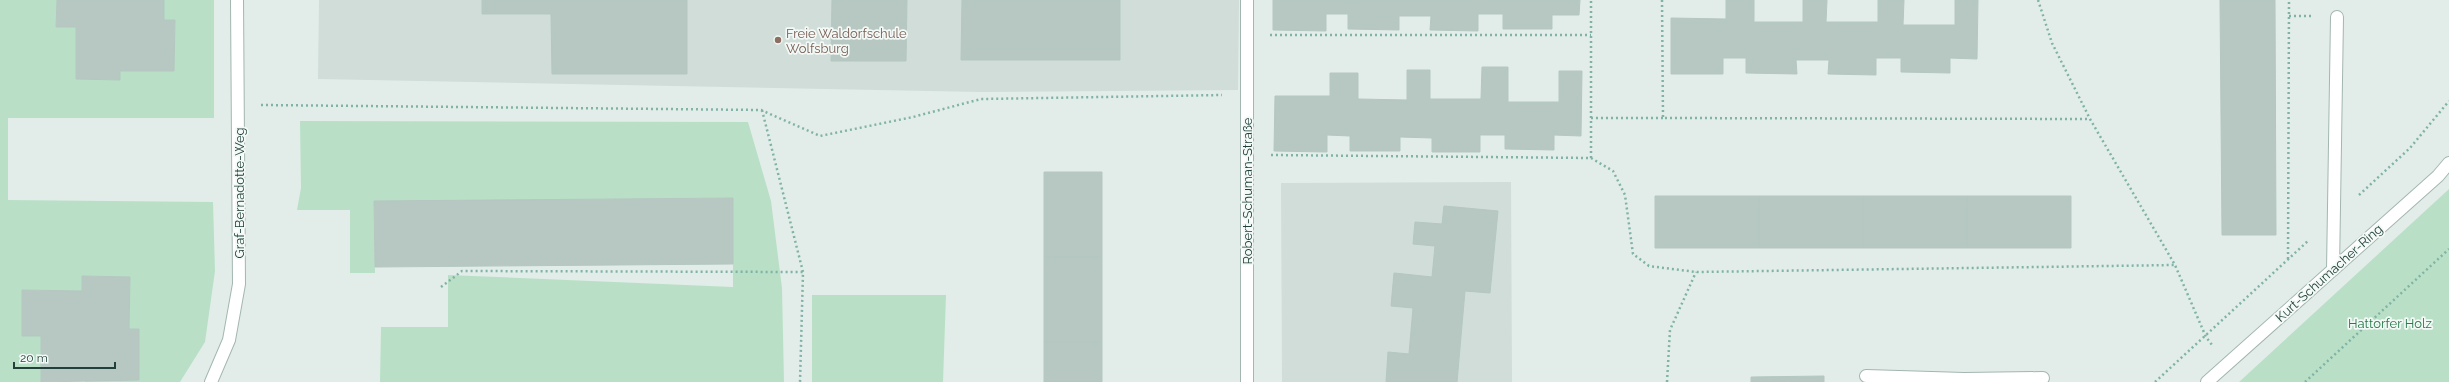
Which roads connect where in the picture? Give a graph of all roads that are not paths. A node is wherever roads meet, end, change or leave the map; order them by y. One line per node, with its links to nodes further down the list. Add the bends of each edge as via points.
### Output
1 (237, 0): 9 (street, Graf-Bernadotte-Weg, via 239,284 229,340)
2 (1247, 0): 10 (street, Robert-Schuman-Straße)
3 (2336, 17): 5 (street)
4 (2449, 163): 5 (street, Kurt-Schumacher-Ring, via 2438,176)
5 (2333, 270): 11 (street, Kurt-Schumacher-Ring)
6 (1866, 376): 8 (street)
7 (2043, 378): 8 (street)
8 (1964, 380)
9 (211, 382)
10 (1247, 382)
11 (2207, 382)

